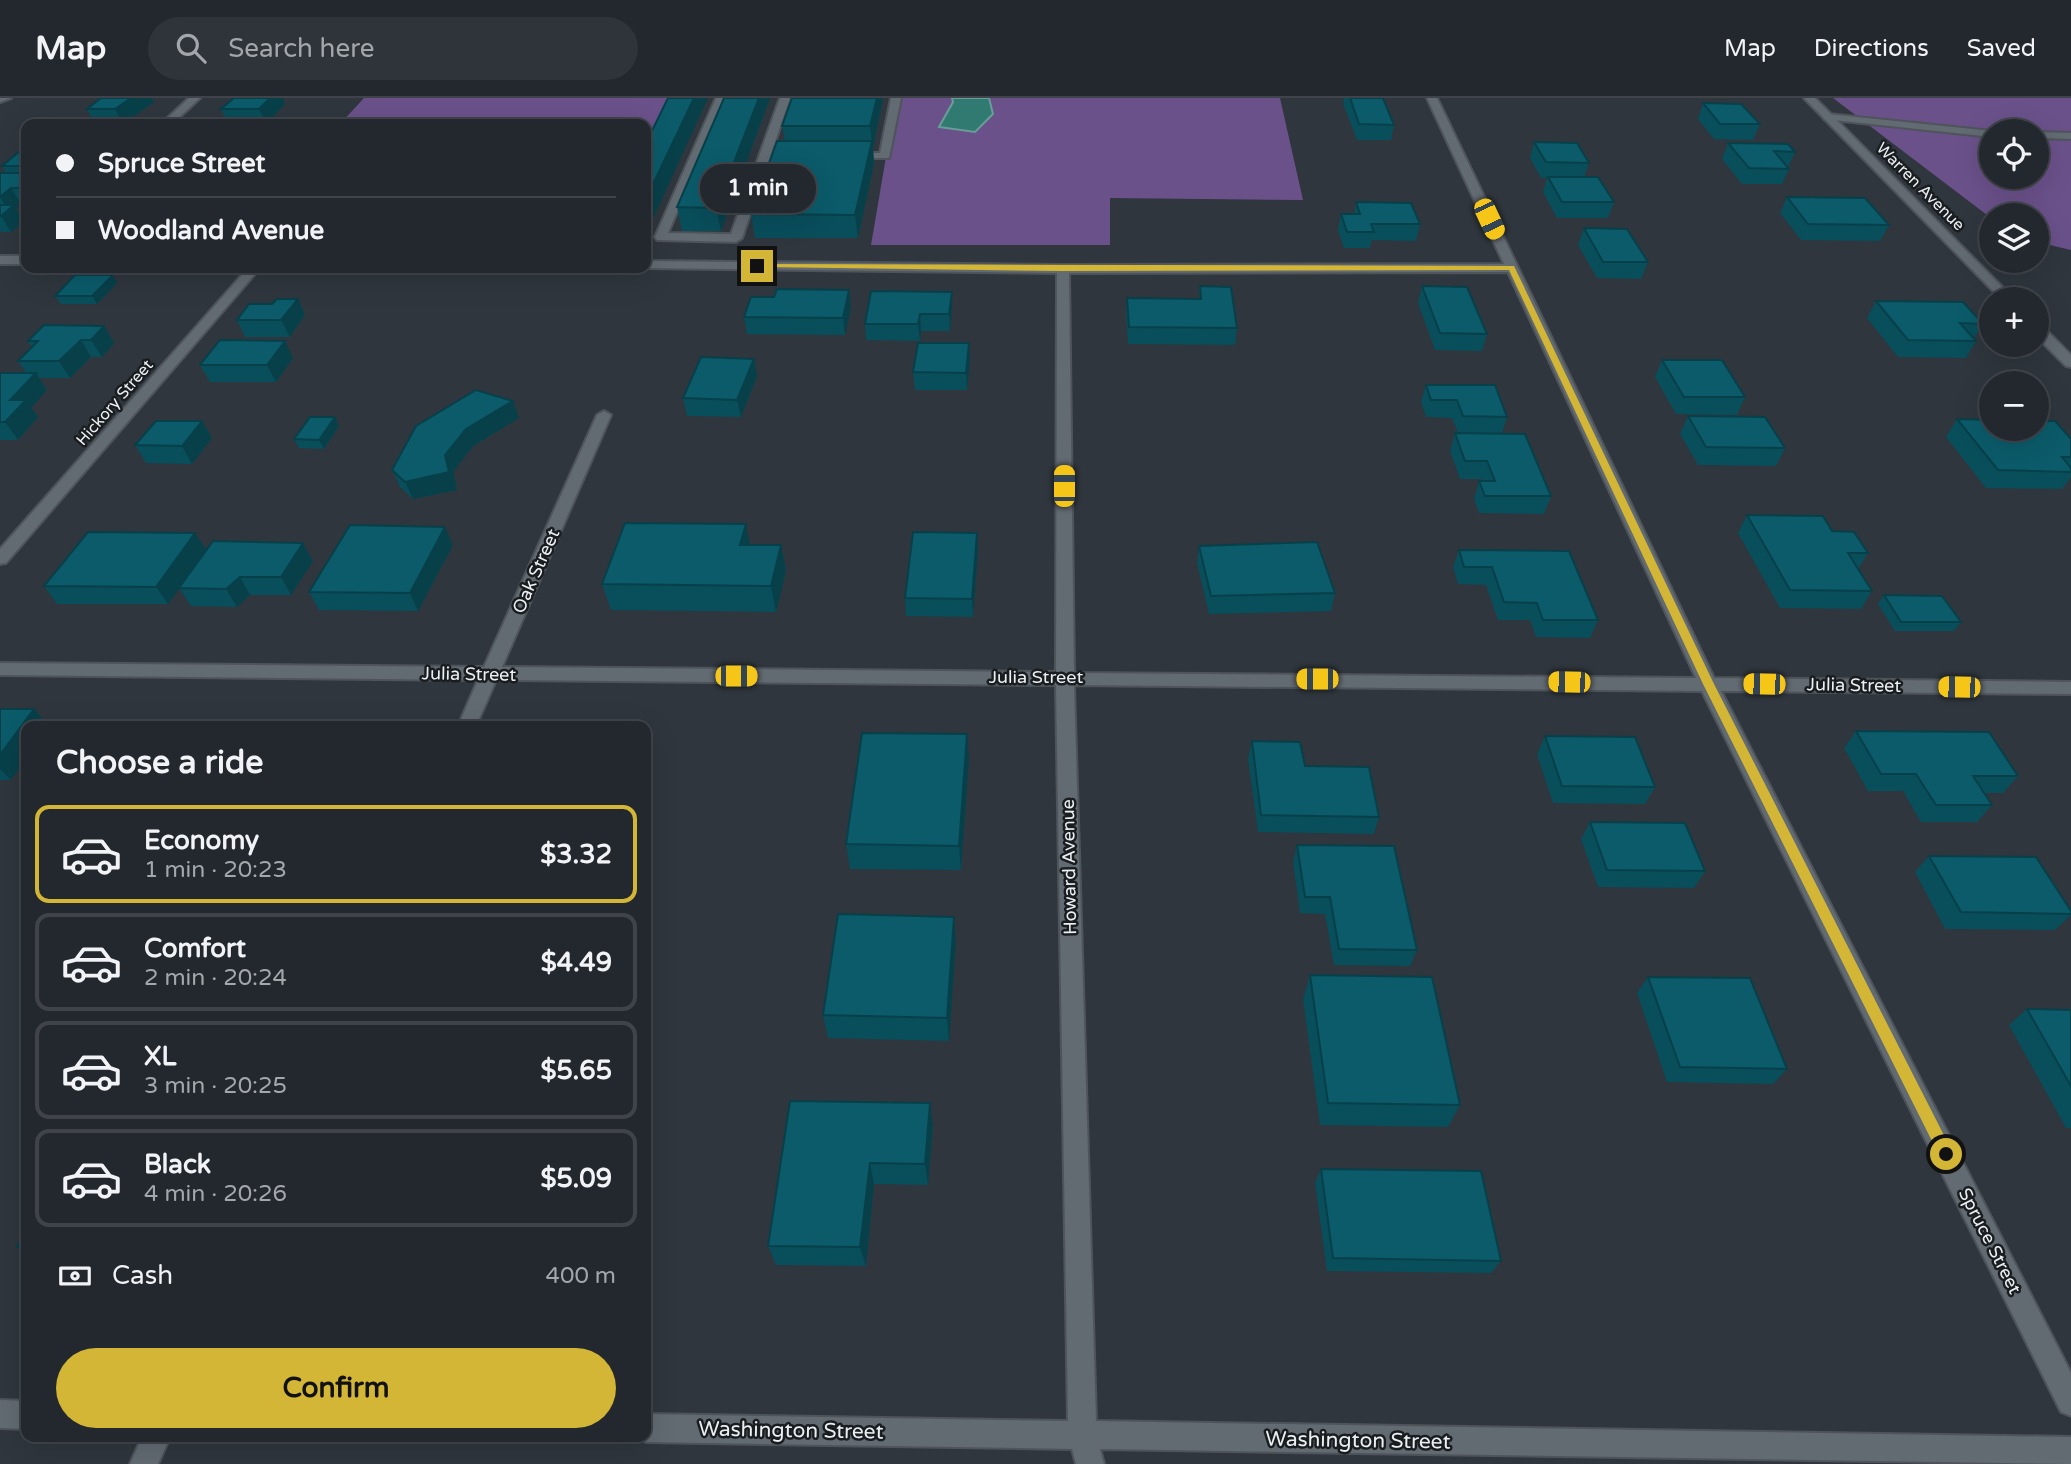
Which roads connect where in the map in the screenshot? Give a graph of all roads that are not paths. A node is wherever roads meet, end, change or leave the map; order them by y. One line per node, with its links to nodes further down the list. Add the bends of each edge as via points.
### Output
1 (6, 98): 8 (street)
2 (195, 98): 10 (street)
3 (721, 98): 14 (street, via 661,237 736,238)
4 (786, 98): 14 (street)
5 (896, 98): 16 (street, via 885,156)
6 (1432, 98): 20 (street, Spruce Street)
7 (1809, 98): 9 (street, Warren Avenue)
8 (0, 99)
9 (1828, 117): 11 (street); 23 (street, Warren Avenue)
10 (172, 119)
11 (1979, 133)
12 (2049, 135): 13 (street)
13 (2071, 136)
14 (765, 156): 15 (street)
15 (778, 156)
16 (832, 156)
17 (21, 257): 18 (street)
18 (0, 260)
19 (651, 265): 21 (street)
20 (1512, 268): 21 (street); 31 (street, Spruce Street)
21 (1063, 269): 30 (street, Howard Avenue)
22 (250, 273): 27 (street, Hickory Street)
23 (1996, 287)
24 (2049, 341): 25 (street)
25 (2071, 363)
26 (604, 415): 29 (street, Oak Street)
27 (0, 559)
28 (0, 669): 29 (street, Julia Street)
29 (490, 674): 30 (street, Julia Street); 33 (street, Oak Street)
30 (1065, 677): 31 (street, Julia Street); 38 (street, Howard Avenue)
31 (1708, 684): 32 (street, Julia Street); 34 (street, Spruce Street)
32 (2071, 688)
33 (469, 721)
34 (2071, 1402)
35 (0, 1414): 36 (street)
36 (21, 1415)
37 (651, 1428): 38 (street, Washington Street)
38 (1082, 1435): 40 (street, Washington Street); 42 (street, Howard Avenue)
39 (154, 1442): 41 (street)
40 (2071, 1451)
41 (144, 1464)
42 (1090, 1464)

